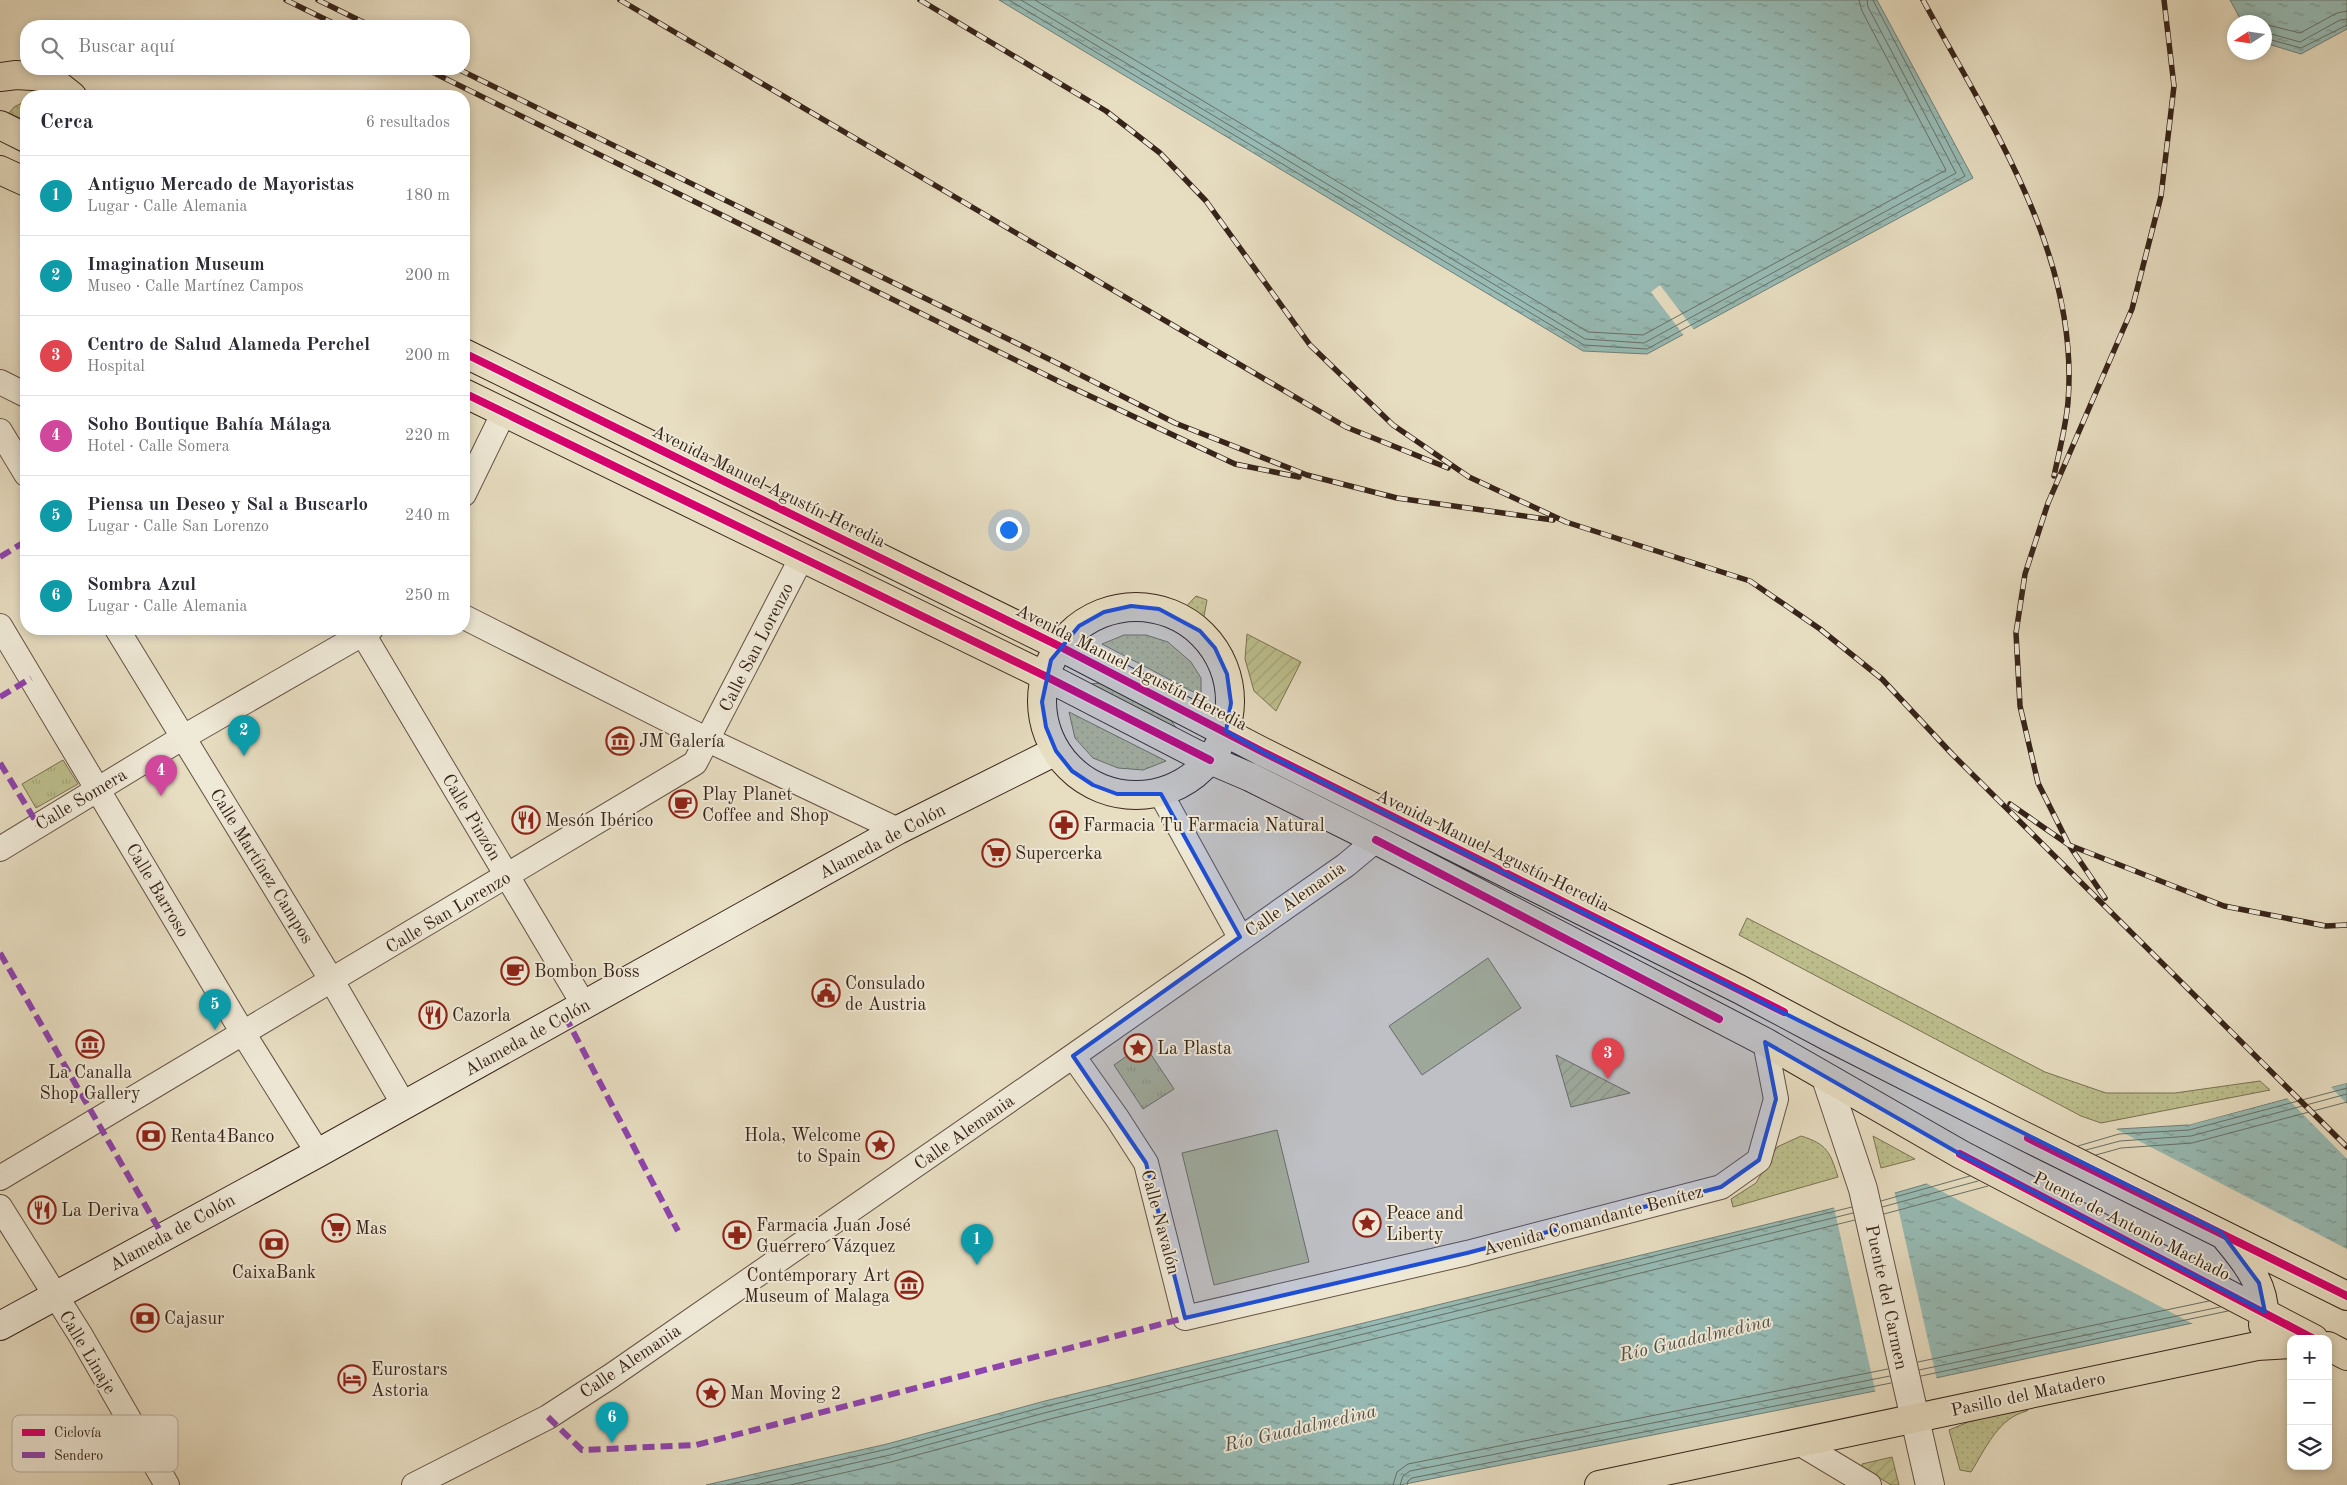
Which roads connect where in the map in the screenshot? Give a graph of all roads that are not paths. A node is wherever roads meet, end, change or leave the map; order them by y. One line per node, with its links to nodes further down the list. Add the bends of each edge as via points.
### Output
1 (0, 77): 2 (main road, via 48,77)
2 (64, 90)
3 (0, 125): 4 (main road)
4 (20, 135)
5 (0, 170): 6 (main road)
6 (20, 179)
7 (470, 355): 21 (main road, Avenida Manuel Agustín Heredia)
8 (0, 382): 9 (street)
9 (20, 392)
10 (470, 396): 11 (main road)
11 (504, 412): 14 (street); 15 (main road)
12 (0, 431): 13 (street)
13 (20, 464)
14 (470, 482)
15 (802, 557): 22 (main road); 25 (street, Calle San Lorenzo)
16 (470, 620): 25 (street)
17 (0, 626): 28 (street, Calle Barroso)
18 (121, 635): 24 (street, Calle Martínez Campos)
19 (356, 635): 24 (street, Calle Somera)
20 (367, 635): 33 (street, Calle Pinzón)
21 (1060, 646): 22 (main road); 23 (main road, Avenida Manuel Agustín Heredia); 23 (main road, via 1079,626 1104,612 1131,606 1159,609 1180,617 1200,631 1215,648 1227,674 1231,703)
22 (1045, 676): 26 (main road, via 1042,702 1046,727); 27 (main road)
23 (1226, 731): 27 (main road); 42 (main road, Avenida Manuel Agustín Heredia)
24 (182, 738): 28 (street, Calle Somera); 35 (street, Calle Martínez Campos)
25 (708, 740): 30 (street); 33 (street, Calle San Lorenzo, via 695,763)
26 (1056, 751): 29 (main road, via 1072,771 1093,785 1117,794); 30 (main road, Alameda de Colón)
27 (1210, 760): 29 (main road, via 1184,783); 31 (main road)
28 (97, 788): 32 (street, Calle Somera); 37 (street, Calle Barroso)
29 (1162, 794): 34 (street)
30 (898, 830): 36 (main road, Alameda de Colón)
31 (1376, 840): 34 (street, Calle Alemania); 38 (main road)
32 (0, 849)
33 (507, 877): 35 (street, Calle San Lorenzo); 36 (street, Calle Pinzón)
34 (1240, 937): 39 (street, Calle Alemania)
35 (332, 981): 37 (street, Calle San Lorenzo); 41 (street, Calle Martínez Campos)
36 (584, 1005): 41 (main road, Alameda de Colón)
37 (243, 1033): 43 (street, Calle Barroso); 44 (street, Calle San Lorenzo)
38 (1765, 1042): 40 (main road); 50 (street, Avenida Comandante Benítez, via 1776,1100 1759,1160 1721,1187 1467,1253)
39 (1073, 1056): 50 (street, Calle Navalón, via 1146,1163); 60 (street, Calle Alemania, via 548,1417)
40 (1826, 1078): 49 (main road, Puente de Antonio Machado, via 1960,1154); 55 (main road, Puente del Carmen, via 1863,1189)
41 (404, 1105): 43 (main road, Alameda de Colón)
42 (2028, 1138): 46 (main road, Puente de Antonio Machado)
43 (318, 1153): 47 (main road, Alameda de Colón)
44 (0, 1178)
45 (0, 1207): 47 (street, Calle Linaje)
46 (2221, 1232): 48 (main road, Puente de Antonio Machado); 49 (main road, Puente de Antonio Machado, via 2259,1283)
47 (54, 1296): 51 (main road, Alameda de Colón); 56 (street, Calle Linaje)
48 (2347, 1296)
49 (2265, 1312): 52 (main road, Puente de Antonio Machado); 54 (main road)
50 (1185, 1318)
51 (0, 1326)
52 (2290, 1335)
53 (2287, 1336): 54 (main road, Pasillo del Matadero)
54 (2257, 1346): 55 (main road, Pasillo del Matadero)
55 (1913, 1412): 57 (main road, Pasillo del Matadero); 63 (main road, Puente del Carmen)
56 (127, 1415)
57 (1799, 1443): 61 (main road, Pasillo del Matadero); 62 (street)
58 (159, 1472): 59 (street, Calle Linaje)
59 (167, 1485)
60 (414, 1485)
61 (1599, 1485)
62 (1869, 1485)
63 (1930, 1485)

